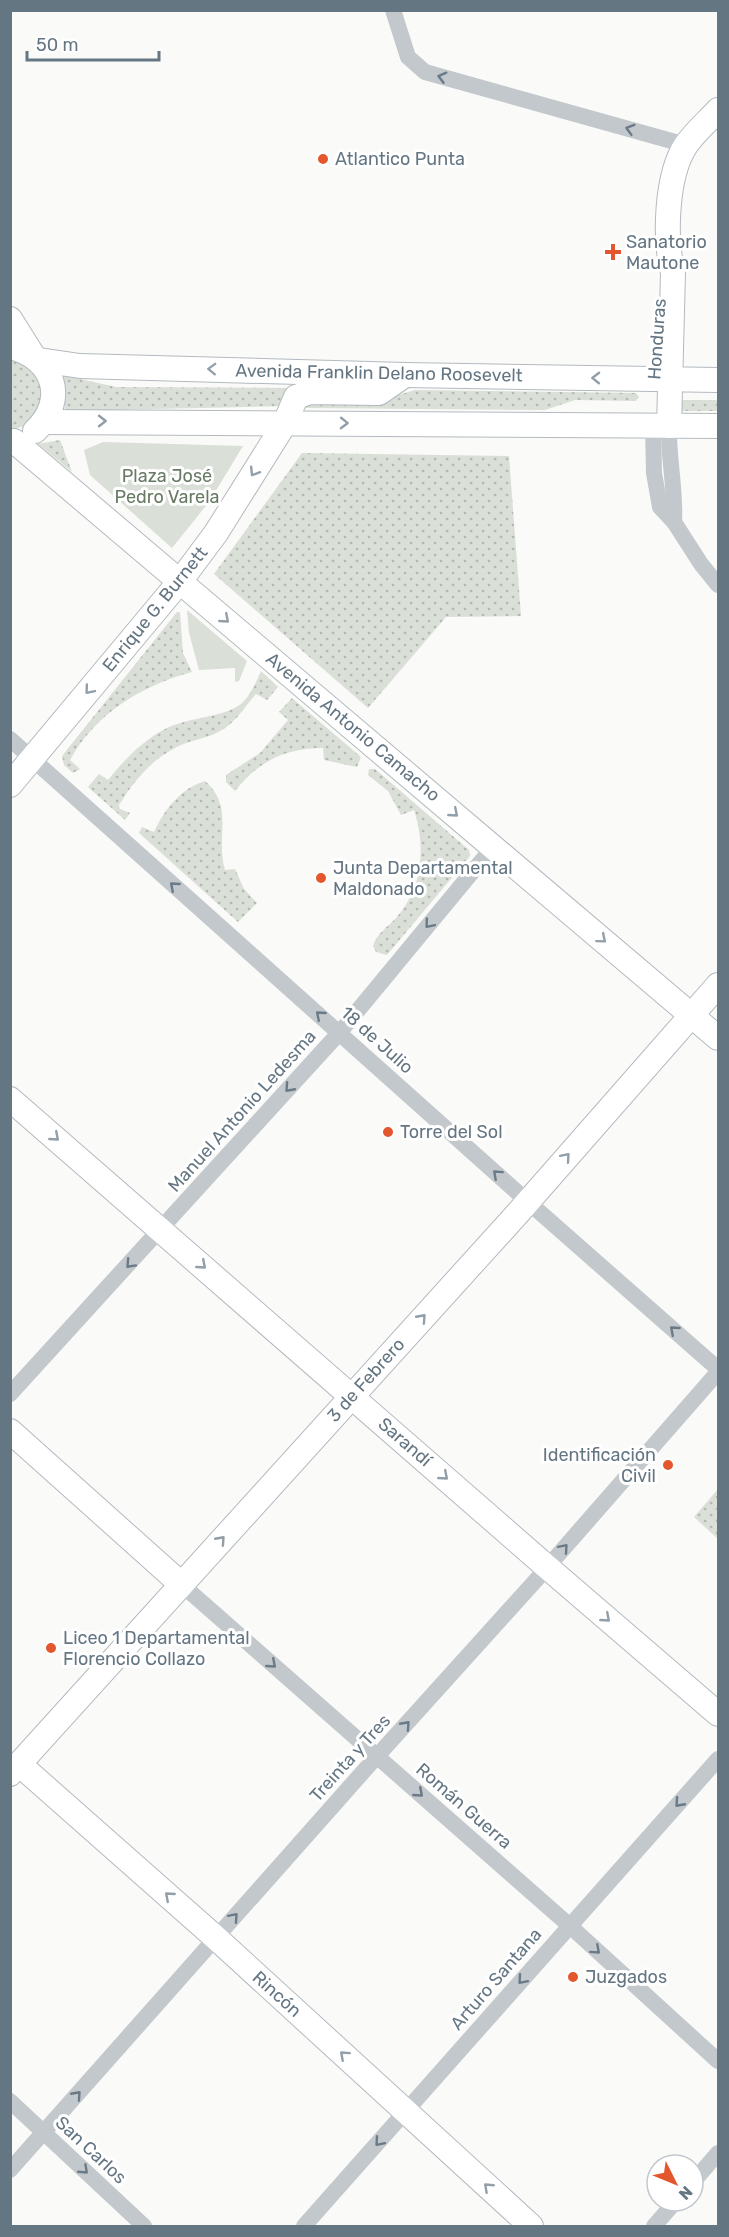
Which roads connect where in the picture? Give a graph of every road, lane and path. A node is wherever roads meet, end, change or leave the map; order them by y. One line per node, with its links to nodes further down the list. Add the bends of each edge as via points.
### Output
1 (393, 10): 3 (street, one-way to 1, via 425,72 408,57)
2 (718, 110): 3 (street, Honduras)
3 (686, 145): 7 (street, Honduras, via 672,181 668,254 662,270)
4 (10, 319): 5 (street)
5 (27, 354): 6 (street, Avenida Franklin Delano Roosevelt, one-way to 5, via 80,366); 9 (street, via 48,371 52,383 51,410)
6 (405, 375): 7 (street, Avenida Franklin Delano Roosevelt, one-way to 6); 10 (street, Enrique G. Burnett, via 379,393 300,395)
7 (662, 380): 8 (street, Avenida Franklin Delano Roosevelt); 11 (street, Honduras)
8 (718, 380)
9 (44, 422): 10 (street, one-way to 10); 13 (street, via 36,431)
10 (285, 423): 11 (street, one-way to 11); 14 (street, Enrique G. Burnett, one-way to 14, via 216,533)
11 (661, 425): 12 (street); 15 (street, via 669,458 674,522)
12 (718, 426)
13 (12, 441): 14 (street, Avenida Antonio Camacho)
14 (180, 580): 17 (street, Enrique G. Burnett, one-way to 17); 19 (street, Avenida Antonio Camacho, one-way to 19)
15 (718, 585)
16 (10, 739): 17 (street, 18 de Julio)
17 (32, 758): 18 (street, Enrique G. Burnett); 22 (street, 18 de Julio, one-way to 17)
18 (10, 785)
19 (493, 847): 21 (street, Avenida Antonio Camacho, one-way to 21); 22 (street, Manuel Antonio Ledesma, one-way to 22)
20 (718, 985): 21 (street, 3 de Febrero)
21 (691, 1015): 23 (street, Avenida Antonio Camacho); 25 (street, 3 de Febrero, one-way to 21)
22 (340, 1032): 25 (street, 18 de Julio, one-way to 22); 26 (street, Manuel Antonio Ledesma, one-way to 26)
23 (718, 1038)
24 (10, 1099): 26 (street, Sarandí, one-way to 26)
25 (527, 1201): 27 (street, 18 de Julio, one-way to 25); 29 (street, 3 de Febrero, one-way to 25)
26 (161, 1230): 28 (street, Manuel Antonio Ledesma, one-way to 28); 29 (street, Sarandí, one-way to 29)
27 (718, 1370): 31 (street, Treinta y Tres, one-way to 27)
28 (10, 1394)
29 (352, 1396): 31 (street, Sarandí, one-way to 31); 32 (street, 3 de Febrero, one-way to 29)
30 (10, 1431): 32 (street)
31 (548, 1568): 33 (street, Sarandí, one-way to 33); 34 (street, Treinta y Tres, one-way to 31)
32 (181, 1584): 34 (street, Román Guerra, one-way to 34); 36 (street, 3 de Febrero)
33 (718, 1714)
34 (378, 1757): 37 (street, Román Guerra, one-way to 37); 38 (street, Treinta y Tres, one-way to 34)
35 (718, 1760): 37 (street, Arturo Santana, one-way to 37)
36 (15, 1769): 38 (street, Rincón, one-way to 36)
37 (570, 1926): 39 (street, Román Guerra, one-way to 39); 41 (street, Arturo Santana, one-way to 41)
38 (216, 1938): 41 (street, Rincón, one-way to 38); 42 (street, Treinta y Tres, one-way to 38)
39 (718, 2061)
40 (10, 2102): 42 (street, San Carlos)
41 (406, 2111): 48 (street, Arturo Santana, one-way to 48); 49 (street, Rincón, one-way to 41)
42 (44, 2133): 45 (street, Treinta y Tres); 47 (street, San Carlos, one-way to 47)
43 (718, 2153): 44 (street)
44 (705, 2168)
45 (10, 2170)
46 (665, 2213): 50 (street)
47 (144, 2226)
48 (304, 2226)
49 (531, 2226)
50 (654, 2226)

